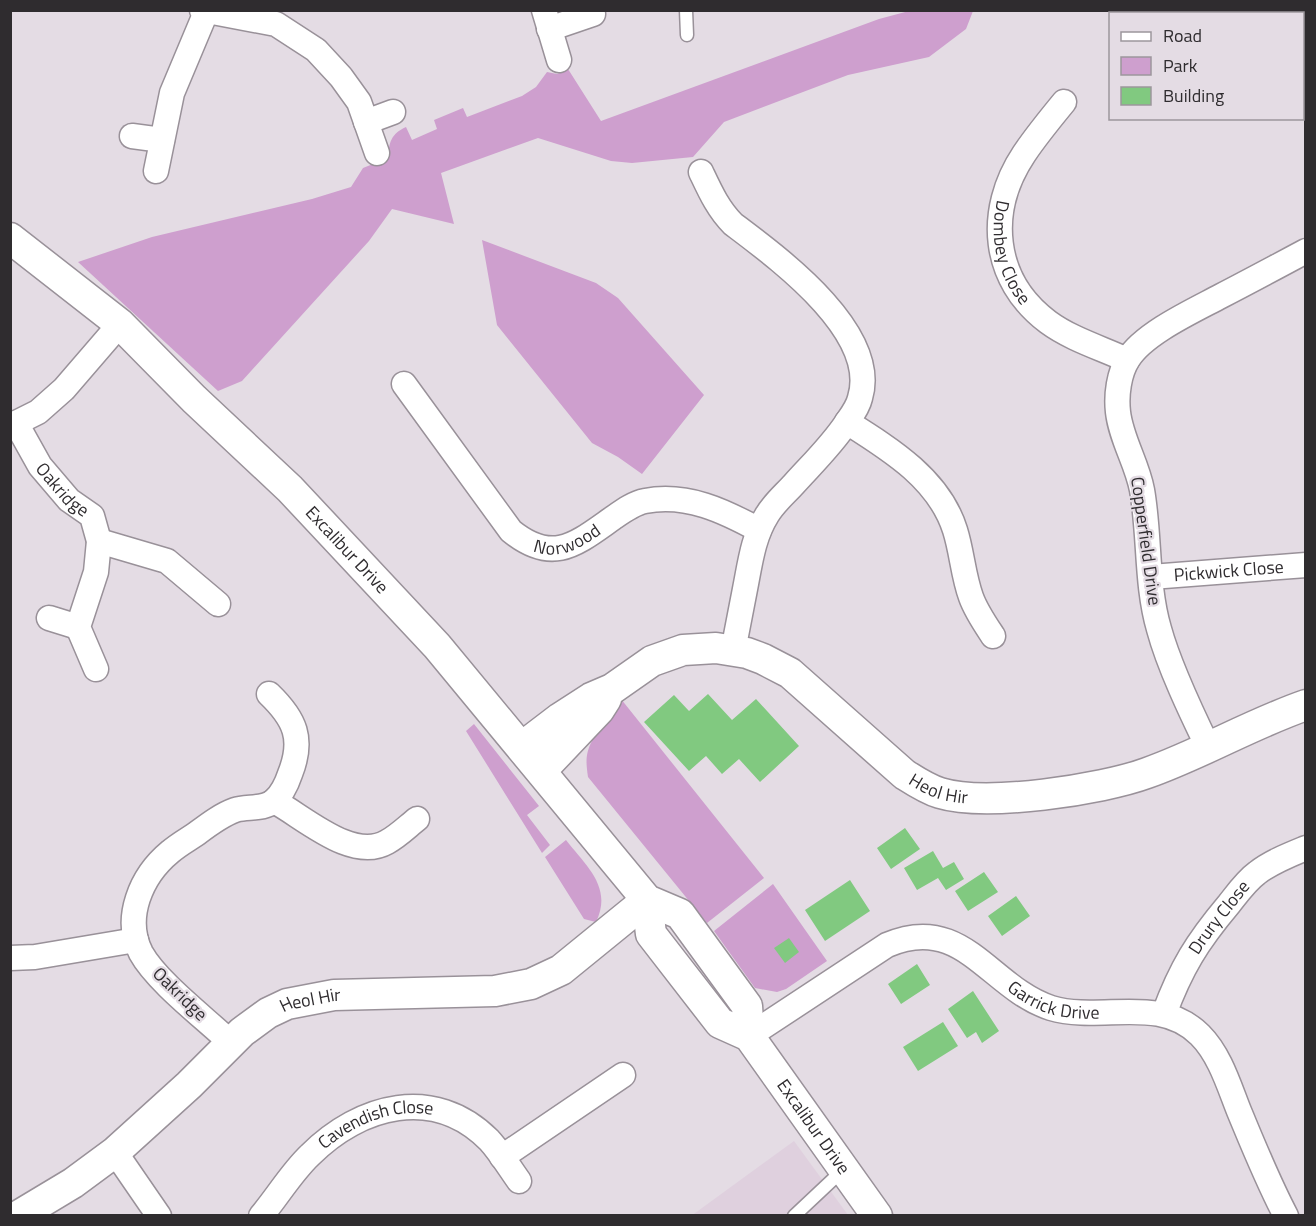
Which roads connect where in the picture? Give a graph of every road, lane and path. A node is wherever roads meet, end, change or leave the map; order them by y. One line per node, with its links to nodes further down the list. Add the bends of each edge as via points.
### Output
1 (686, 10): 6 (lane)
2 (204, 11): 4 (street); 12 (street, via 172,93)
3 (593, 14): 5 (street)
4 (262, 16): 10 (street, via 316,50 359,102)
5 (547, 20): 7 (street)
6 (687, 35)
7 (559, 60)
8 (1064, 102): 19 (street, Dombey Close, via 1023,155 1004,196 999,240 1003,261 1022,297 1049,322)
9 (393, 112): 10 (street)
10 (366, 122): 13 (street)
11 (132, 136): 12 (street)
12 (162, 140): 14 (street)
13 (377, 153)
14 (156, 171)
15 (701, 172): 21 (street, via 723,214 801,278 853,345 862,382 860,398)
16 (10, 238): 18 (street, Excalibur Drive)
17 (1305, 251): 19 (street, via 1180,318 1144,342)
18 (120, 324): 22 (street, Oakridge, via 64,389 38,412); 36 (street, Excalibur Drive, via 290,489 437,646)
19 (1127, 360): 26 (street, Copperfield Drive, via 1120,376 1118,411 1141,483)
20 (404, 384): 23 (street, Norwood, via 511,531 538,548 572,545 643,501 664,499 706,505)
21 (847, 422): 23 (street, via 767,514); 30 (street, via 904,460 933,490 954,527 971,597)
22 (13, 424): 24 (street, Oakridge, via 40,466 69,500 92,516)
23 (759, 530): 31 (street)
24 (99, 541): 27 (street, via 167,561); 29 (street, Oakridge, via 96,572)
25 (1305, 564): 26 (street, Pickwick Close)
26 (1151, 577): 37 (street, Copperfield Drive, via 1161,637)
27 (218, 604)
28 (49, 618): 29 (street)
29 (78, 627): 32 (street)
30 (993, 636)
31 (733, 651): 33 (street, Heol Hir, via 699,648 668,654); 37 (street, Heol Hir, via 763,659 790,673 904,774 954,796 1008,797 1105,784 1144,774)
32 (96, 669)
33 (612, 689): 36 (street, Heol Hir, via 591,698); 38 (street, Heol Hir, via 599,710)
34 (269, 694): 39 (street, via 283,707 295,727 298,742 290,776)
35 (1305, 705): 37 (street, Heol Hir)
36 (522, 747): 38 (street, Excalibur Drive)
37 (1208, 747)
38 (542, 770): 42 (street, Excalibur Drive)
39 (274, 801): 40 (street, via 342,842 371,848 386,843); 43 (street, Oakridge, via 217,819 158,864 141,889 135,907)
40 (417, 819)
41 (1305, 848): 45 (street, Drury Close, via 1255,874 1237,894 1195,947)
42 (647, 900): 46 (street, via 651,934 720,1023); 47 (street, Heol Hir, via 561,970 531,984 495,991 353,994 309,999 268,1013)
43 (136, 940): 44 (street); 47 (street, Oakridge, via 152,969)
44 (10, 958)
45 (1164, 1014): 46 (street, Garrick Drive, via 1051,1008 1017,990 962,948 917,936 887,945); 58 (street, Garrick Drive, via 1185,1023 1213,1051)
46 (749, 1036): 51 (street, Excalibur Drive)
47 (231, 1043): 49 (street, Heol Hir)
48 (623, 1076): 50 (street)
49 (116, 1152): 54 (street, Heol Hir); 55 (street)
50 (502, 1157): 52 (street, Cavendish Close); 53 (street, Cavendish Close, via 490,1141 458,1117 426,1107 391,1108 358,1120 324,1142 299,1166)
51 (844, 1169): 56 (lane); 57 (street, Excalibur Drive)
52 (519, 1181)
53 (267, 1214)
54 (18, 1215)
55 (159, 1215)
56 (794, 1215)
57 (877, 1215)
58 (1286, 1215)

